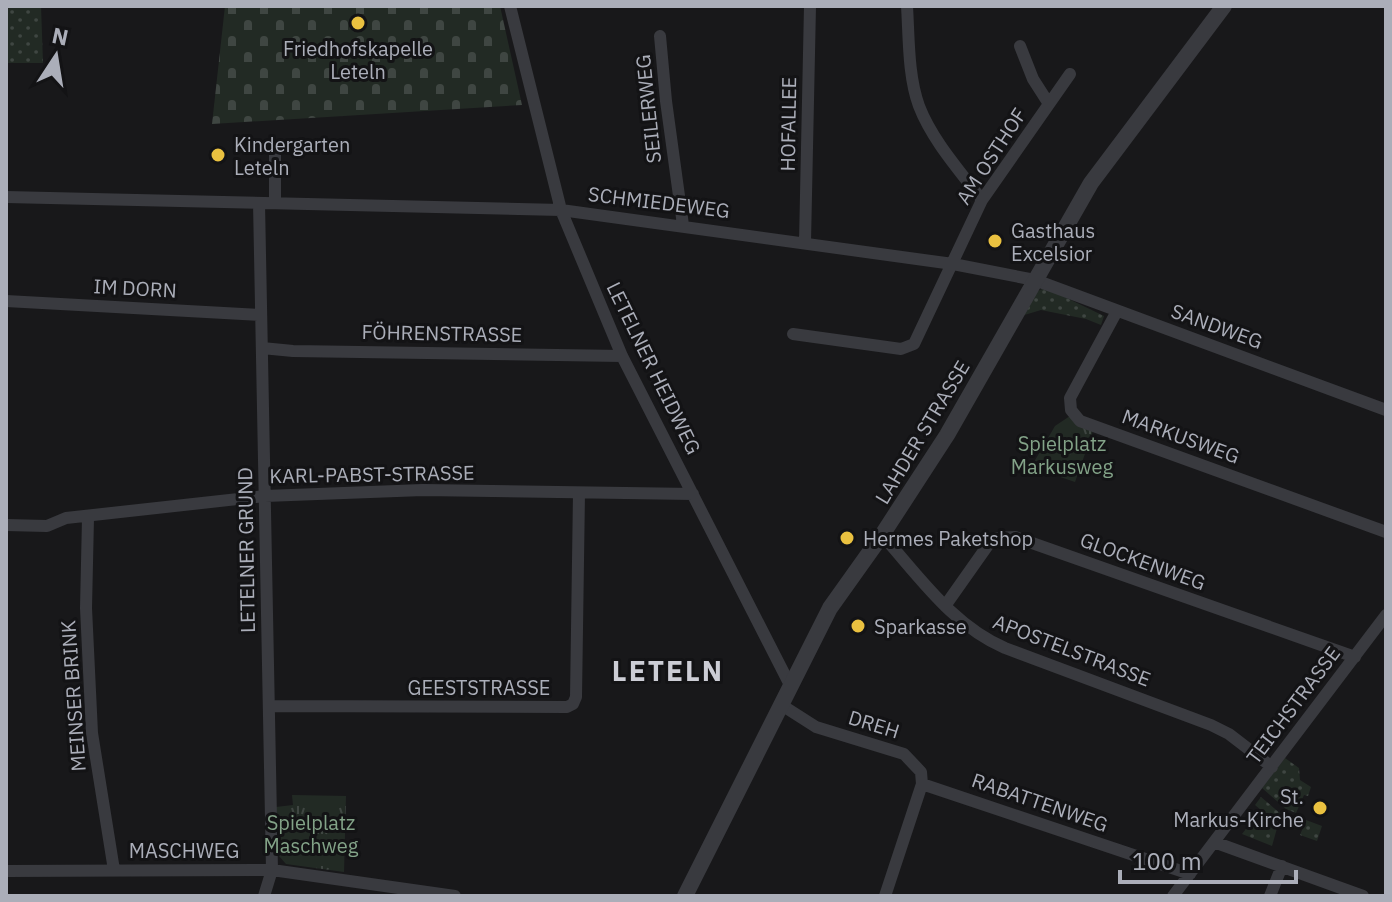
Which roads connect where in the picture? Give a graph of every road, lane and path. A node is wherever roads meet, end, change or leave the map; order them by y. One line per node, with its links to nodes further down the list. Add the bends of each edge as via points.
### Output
1 (510, 6): 14 (street, LETELNER HEIDWEG)
2 (810, 6): 16 (street, HOFALLEE)
3 (907, 6): 11 (street, via 919,105)
4 (1224, 6): 18 (street, LAHDER STRASSE, via 1091,183)
5 (660, 36): 15 (street, SEILERWEG)
6 (1020, 46): 8 (street)
7 (1070, 74): 8 (street, AM OSTHOF)
8 (1049, 104): 11 (street, AM OSTHOF)
9 (275, 147): 12 (street)
10 (6, 197): 13 (street, SCHMIEDEWEG)
11 (982, 200): 17 (street, AM OSTHOF)
12 (275, 202): 13 (street, SCHMIEDEWEG); 14 (street, SCHMIEDEWEG)
13 (259, 203): 21 (street, LETELNER GRUND)
14 (561, 210): 15 (street, SCHMIEDEWEG); 24 (street, LETELNER HEIDWEG)
15 (683, 225): 16 (street, SCHMIEDEWEG)
16 (805, 242): 17 (street, SCHMIEDEWEG)
17 (953, 264): 18 (street, SCHMIEDEWEG); 22 (street, AM OSTHOF, via 918,338 908,347)
18 (1035, 280): 20 (street, SANDWEG); 32 (street, LAHDER STRASSE, via 947,435)
19 (6, 301): 21 (street, IM DORN)
20 (1117, 311): 25 (street, SANDWEG); 31 (street, MARKUSWEG, via 1070,398 1080,421)
21 (261, 315): 23 (street, LETELNER GRUND)
22 (793, 334)
23 (262, 348): 24 (street, FÖHRENSTRASSE); 28 (street, LETELNER GRUND)
24 (622, 356): 27 (street, LETELNER HEIDWEG)
25 (1386, 410)
26 (579, 493): 27 (street, KARL-PABST-STRASSE); 28 (street, KARL-PABST-STRASSE, via 423,490); 38 (street, GEESTSTRASSE, via 573,704)
27 (693, 494): 36 (street, LETELNER HEIDWEG)
28 (265, 496): 29 (street, KARL-PABST-STRASSE); 38 (street, LETELNER GRUND)
29 (88, 518): 30 (street, KARL-PABST-STRASSE, via 66,518 47,526); 43 (street, MEINSER BRINK, via 92,733)
30 (6, 525)
31 (1386, 532)
32 (882, 535): 33 (street, APOSTELSTRASSE); 36 (street, LAHDER STRASSE, via 830,608)
33 (945, 606): 35 (street, GLOCKENWEG, via 988,545 997,538 1015,537); 39 (street, APOSTELSTRASSE, via 990,641 1211,725)
34 (1386, 615): 35 (street, TEICHSTRASSE)
35 (1355, 657): 39 (street, TEICHSTRASSE)
36 (790, 685): 37 (street, LAHDER STRASSE)
37 (780, 704): 40 (street, DREH, via 816,727 904,754 921,772); 49 (street, LAHDER STRASSE)
38 (269, 706): 44 (street, LETELNER GRUND)
39 (1272, 767): 41 (street, TEICHSTRASSE)
40 (922, 784): 46 (street, RABATTENWEG); 50 (street)
41 (1214, 842): 42 (street); 46 (street, TEICHSTRASSE)
42 (1282, 866): 52 (street); 53 (street)
43 (114, 870): 44 (street, MASCHWEG); 45 (street, MASCHWEG)
44 (272, 870): 47 (street, LETELNER GRUND); 48 (street, MASCHWEG)
45 (6, 871)
46 (1190, 874): 51 (street, TEICHSTRASSE)
47 (264, 896)
48 (455, 896)
49 (685, 896)
50 (885, 896)
51 (1173, 896)
52 (1270, 896)
53 (1363, 896)

